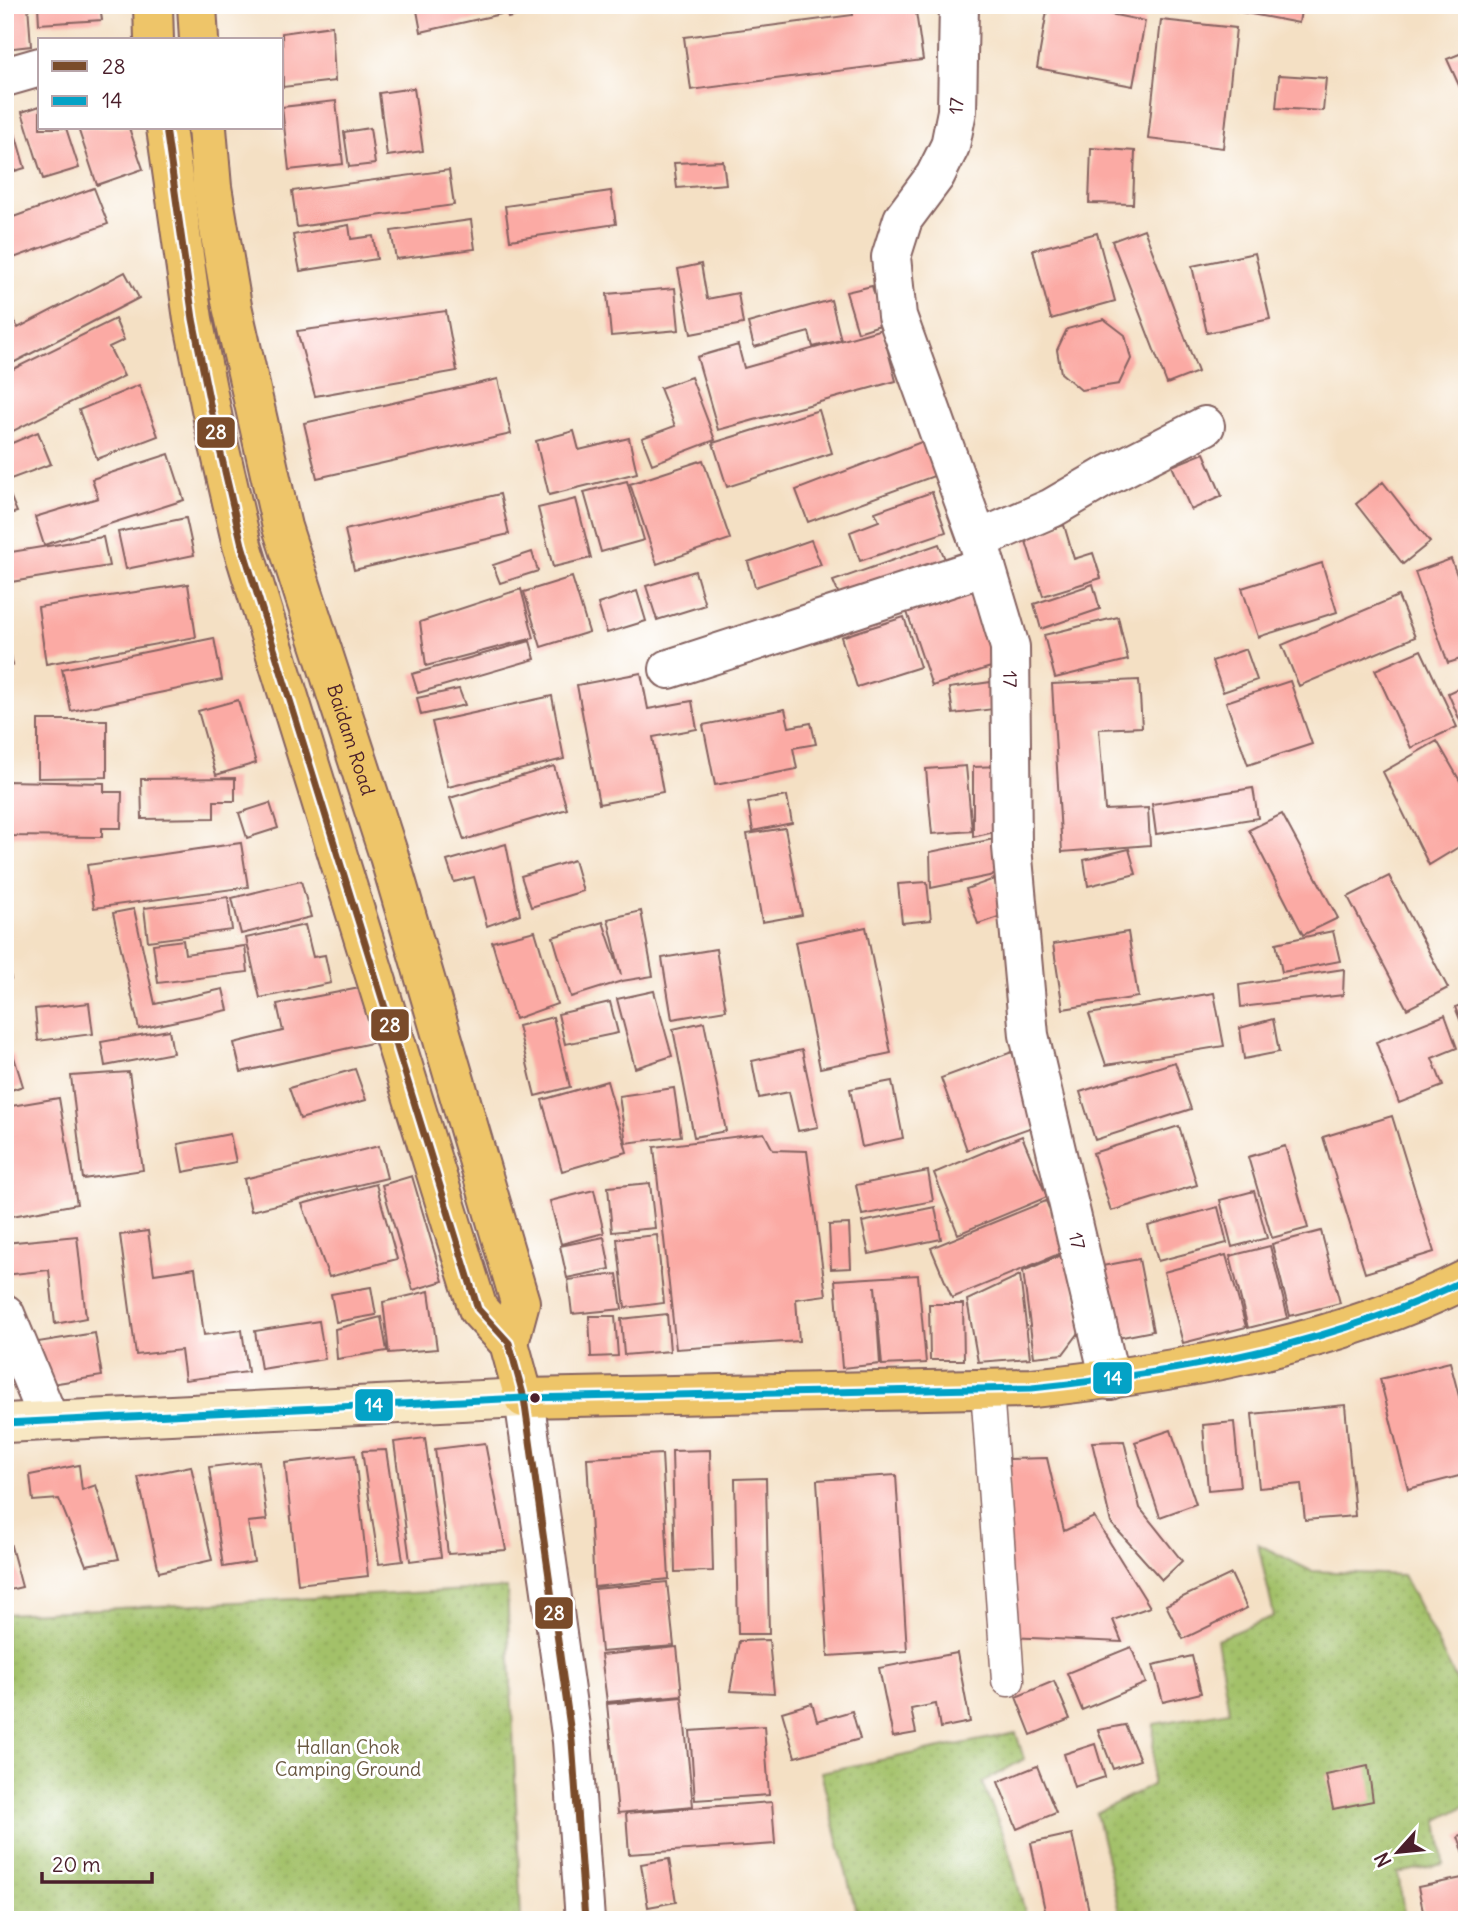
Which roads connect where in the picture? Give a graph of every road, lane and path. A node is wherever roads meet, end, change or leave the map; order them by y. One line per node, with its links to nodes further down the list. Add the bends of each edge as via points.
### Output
1 (197, 5): 3 (main road)
2 (959, 5): 9 (street, 17 / 17, via 957,111 950,146 904,219 891,257 897,316)
3 (199, 38)
4 (38, 68): 5 (street)
5 (5, 77)
6 (166, 130): 13 (main road, via 193,319 242,545 478,1309)
7 (207, 130): 13 (main road, Baidam Road, via 232,306 282,527 389,856 520,1302)
8 (1205, 426): 9 (street, via 1105,477)
9 (982, 553): 10 (street); 14 (street, 17 / 17, via 1010,647 1012,847 1029,1035)
10 (669, 669)
11 (1467, 1279): 14 (main road, via 1423,1301 1306,1339)
12 (5, 1314): 17 (street)
13 (509, 1343): 16 (main road)
14 (1110, 1380): 15 (main road)
15 (987, 1389): 16 (main road); 19 (street)
16 (524, 1398): 17 (main road); 20 (street, via 572,1741)
17 (49, 1420): 18 (main road)
18 (5, 1423)
19 (1008, 1680)
20 (585, 1920)

